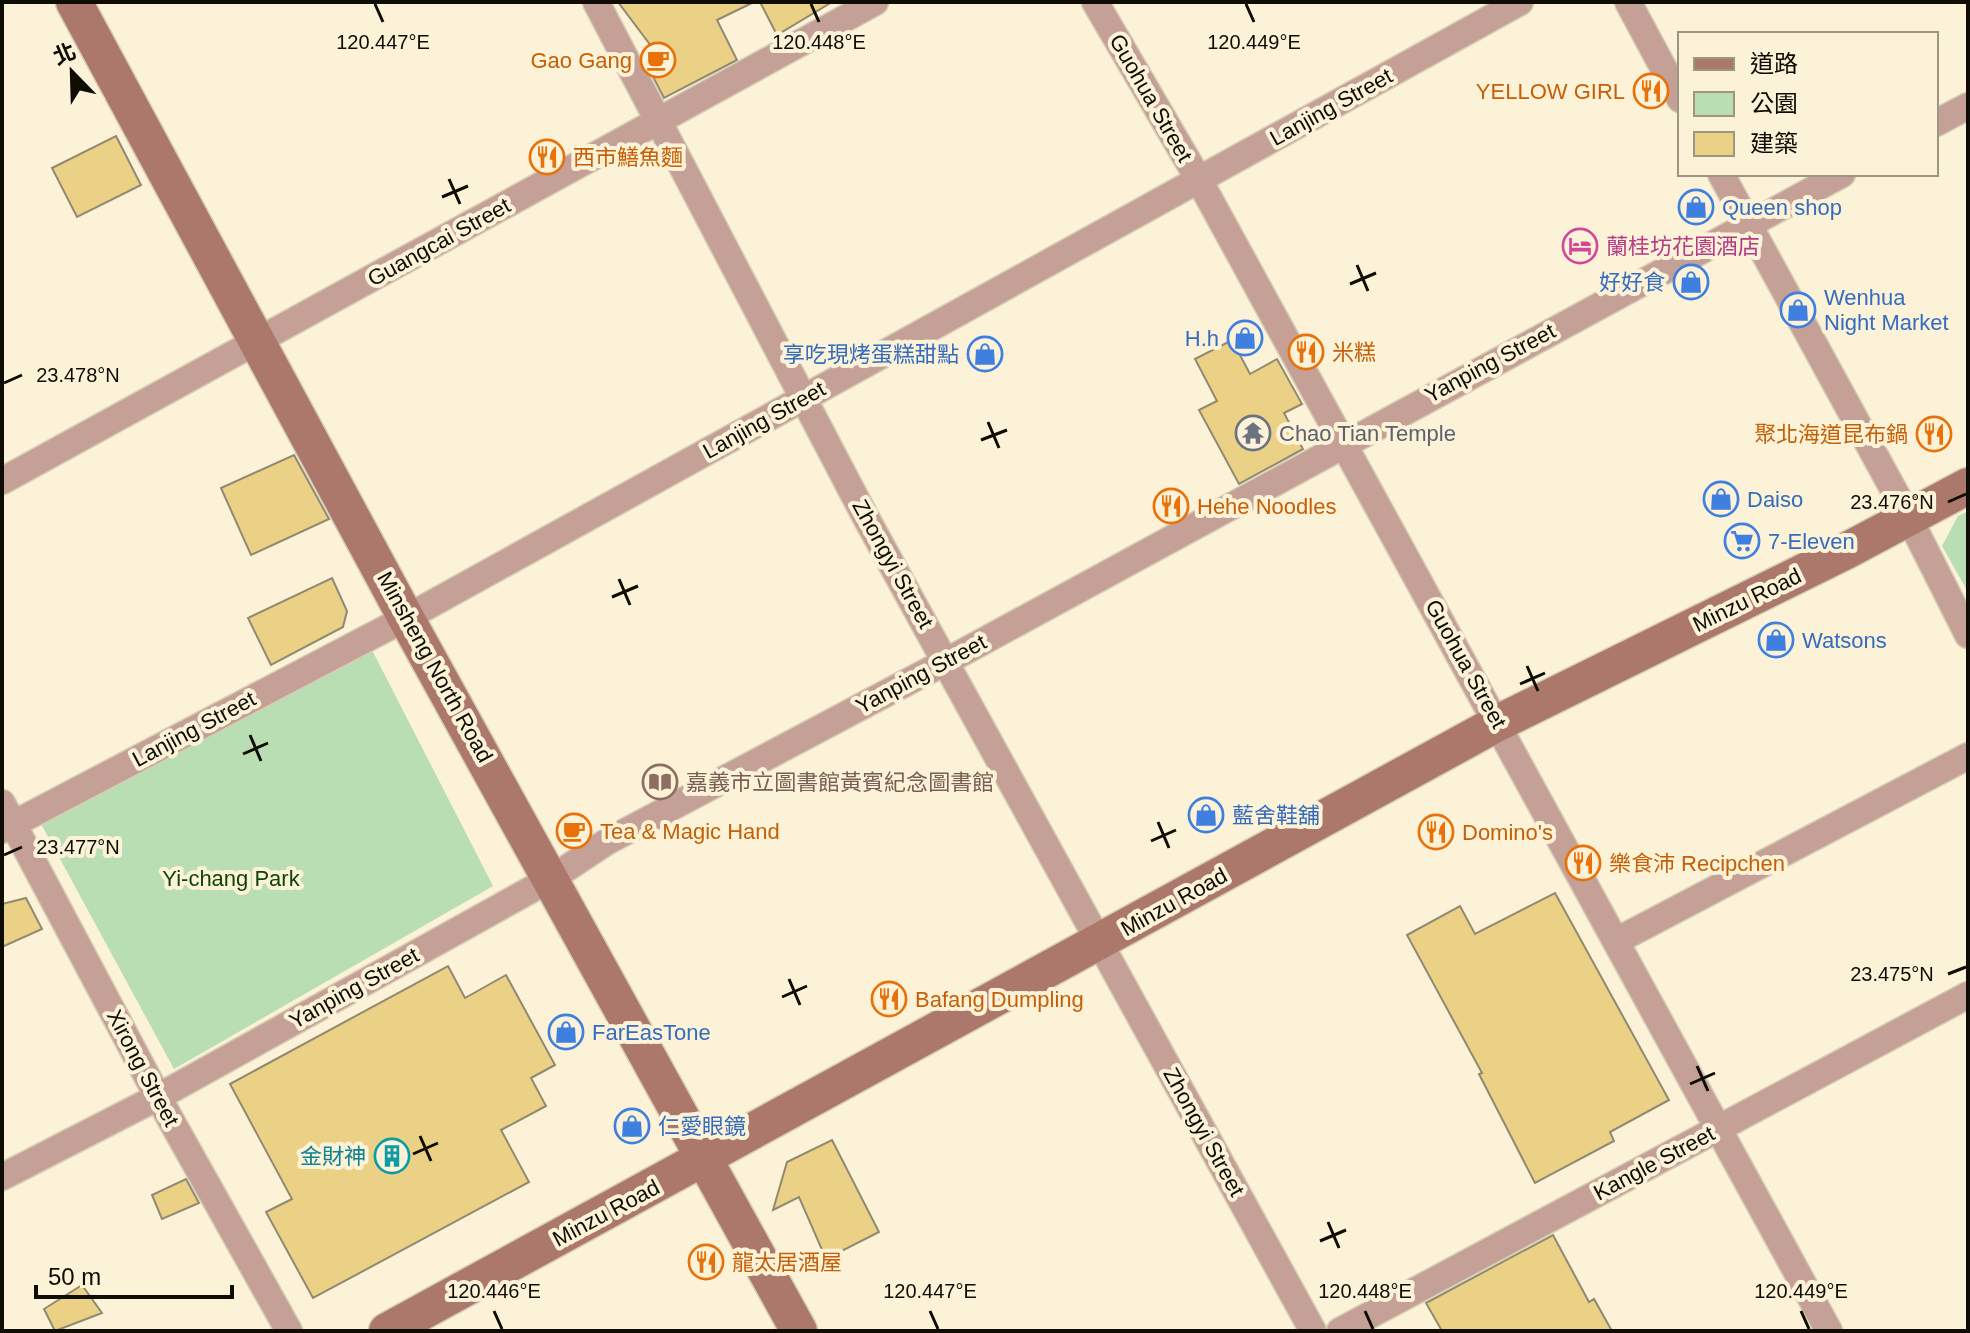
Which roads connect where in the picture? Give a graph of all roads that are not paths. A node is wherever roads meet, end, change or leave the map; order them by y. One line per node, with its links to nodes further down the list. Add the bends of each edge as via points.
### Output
1 (74, 2): 15 (main road, Minsheng North Road)
2 (596, 2): 9 (street, Zhongyi Street)
3 (875, 2): 9 (street, Guangcai Street)
4 (1095, 2): 13 (street, Guohua Street)
5 (1520, 2): 13 (street, Lanjing Street)
6 (1628, 2): 7 (street)
7 (1678, 95)
8 (1968, 106): 10 (street)
9 (660, 122): 15 (street, Guangcai Street); 16 (street, Zhongyi Street)
10 (1938, 122)
11 (1722, 176): 14 (street)
12 (1838, 176): 14 (street, Yanping Street)
13 (1199, 180): 16 (street, Lanjing Street); 17 (street, Guohua Street)
14 (1748, 224): 17 (street, Yanping Street); 20 (street)
15 (259, 341): 18 (street, Guangcai Street); 21 (main road, Minsheng North Road)
16 (803, 398): 21 (street, Lanjing Street); 23 (street, Zhongyi Street)
17 (1342, 443): 23 (street, Yanping Street); 24 (street, Guohua Street)
18 (2, 481)
19 (1968, 486): 20 (main road, Minzu Road)
20 (1909, 518): 22 (street); 24 (main road, Minzu Road)
21 (406, 618): 26 (street, Lanjing Street); 27 (main road, Minsheng North Road)
22 (1968, 635)
23 (947, 661): 27 (street, Yanping Street, via 608,841); 29 (street, Zhongyi Street)
24 (1498, 723): 28 (street, Guohua Street); 29 (main road, Minzu Road)
25 (1968, 756): 28 (street)
26 (6, 819): 31 (street, Xirong Street)
27 (552, 878): 31 (street, Yanping Street); 33 (main road, Minsheng North Road)
28 (1618, 940): 32 (street, Guohua Street)
29 (1101, 942): 33 (main road, Minzu Road); 38 (street, Zhongyi Street)
30 (1968, 995): 32 (street, Kangle Street)
31 (158, 1097): 34 (street, Yanping Street); 35 (street, Xirong Street)
32 (1720, 1128): 39 (street, Kangle Street); 40 (street, Guohua Street)
33 (706, 1159): 36 (main road, Minzu Road); 37 (main road, Minsheng North Road)
34 (2, 1177)
35 (289, 1331)
36 (387, 1331)
37 (799, 1331)
38 (1313, 1331)
39 (1340, 1331)
40 (1829, 1331)

